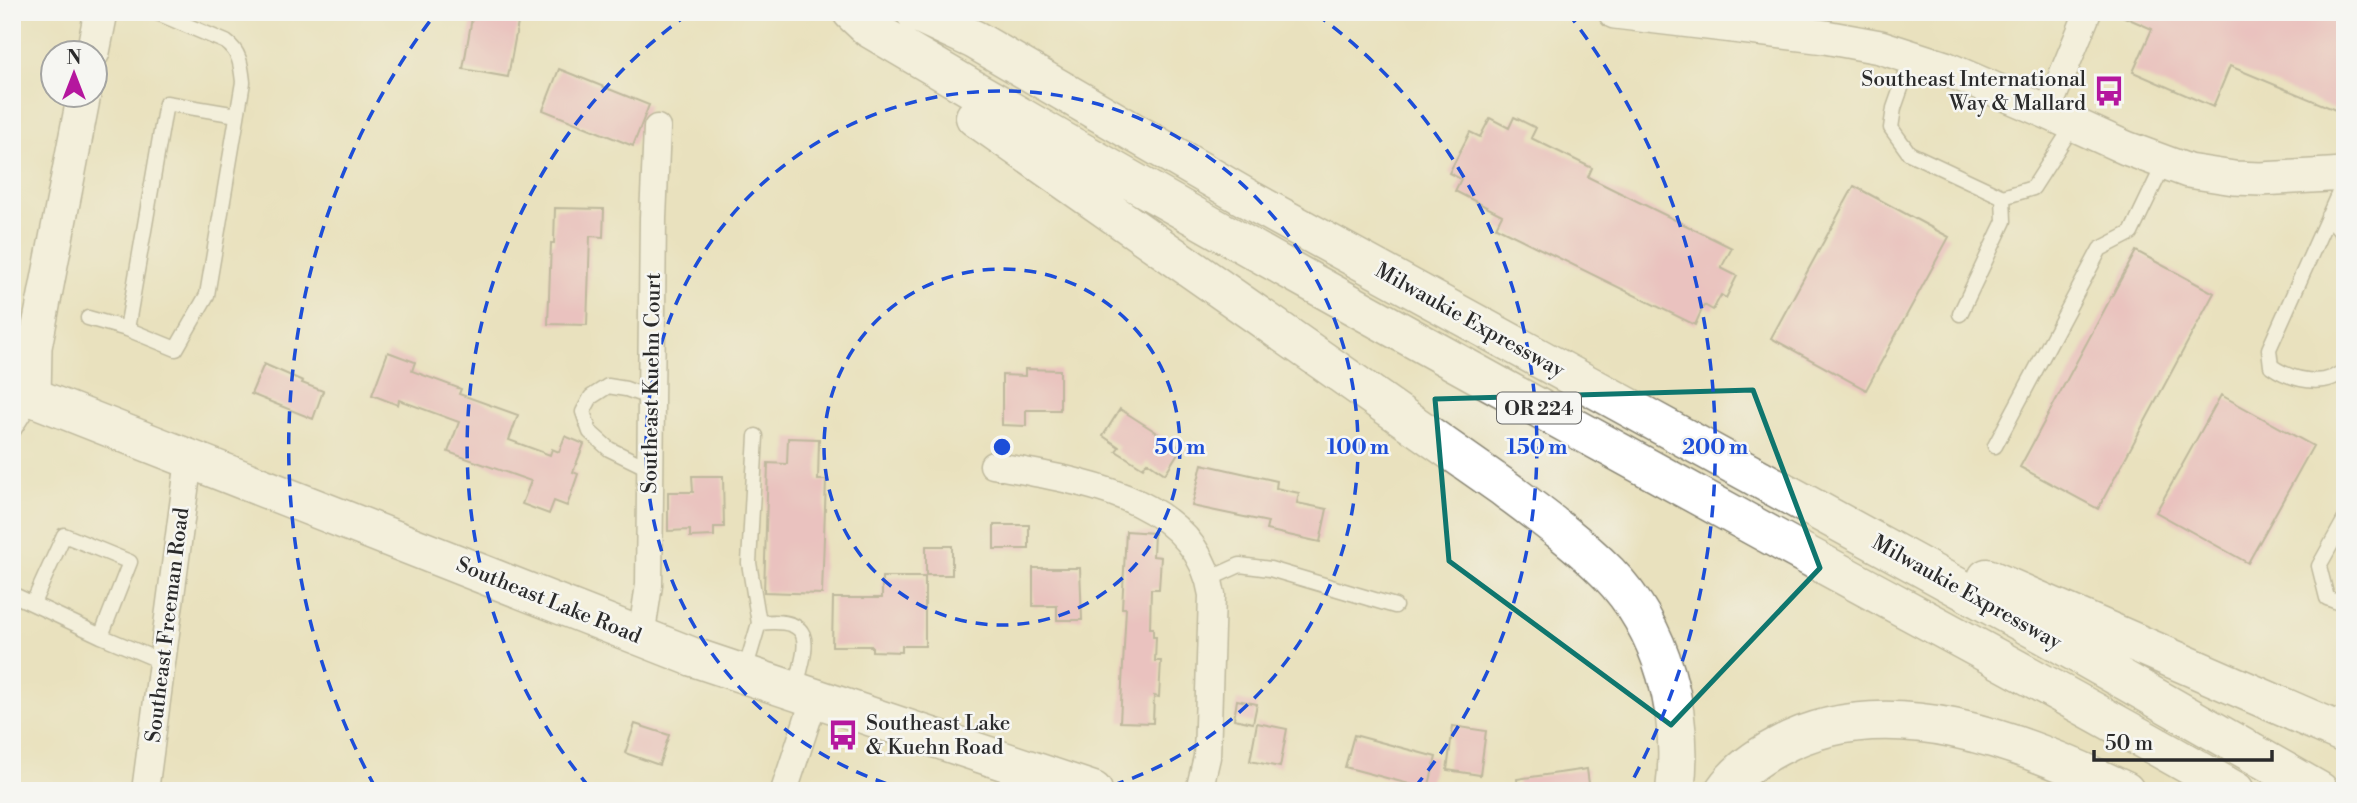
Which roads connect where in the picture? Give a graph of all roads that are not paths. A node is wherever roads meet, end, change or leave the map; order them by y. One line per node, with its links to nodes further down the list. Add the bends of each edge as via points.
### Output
1 (101, 12): 7 (street)
2 (155, 12): 10 (lane, via 235,48 243,82)
3 (915, 12): 30 (main road, Milwaukie Expressway / OR 224, via 975,40 1250,200)
4 (1615, 12): 8 (street, via 1825,37)
5 (2088, 12): 11 (street)
6 (860, 20): 48 (main road, via 980,122 1504,488 1565,533 1610,575 1659,653 1673,699); 51 (main road, Milwaukie Expressway / OR 224, via 1197,219)
7 (96, 38)
8 (1912, 57): 11 (street); 15 (lane, via 1891,128 1909,153)
9 (81, 108): 22 (street)
10 (237, 115): 20 (lane, via 207,295 176,349); 20 (lane, via 166,103)
11 (2061, 118): 13 (street); 15 (lane, via 2034,188)
12 (657, 128): 23 (street, Southeast Kuehn Court)
13 (2164, 164): 14 (street, via 2234,178); 26 (lane, via 2131,233 2100,250)
14 (2345, 176): 16 (lane)
15 (2003, 197): 18 (lane, via 2004,221)
16 (2328, 216): 17 (lane); 21 (lane, via 2269,349 2270,366 2284,375 2313,381 2339,375)
17 (2345, 237)
18 (1960, 314)
19 (88, 318): 20 (lane)
20 (127, 329)
21 (2345, 369)
22 (23, 394): 24 (lane); 27 (main road, Southeast Lake Road)
23 (651, 398): 29 (street, Southeast Kuehn Court); 29 (lane, via 608,386 591,397 583,412 590,432 609,449)
24 (12, 433)
25 (756, 436): 37 (lane, via 749,563)
26 (1995, 446)
27 (189, 460): 39 (main road, Southeast Lake Road); 40 (street, Southeast Freeman Road)
28 (993, 465): 32 (street, via 1087,484 1153,510 1194,548)
29 (650, 469): 39 (street, Southeast Kuehn Court, via 649,584)
30 (1762, 480): 43 (main road); 52 (main road, Milwaukie Expressway / OR 224)
31 (2345, 519): 35 (lane, via 2319,566 2327,598)
32 (1209, 579): 36 (lane, via 1240,565 1270,569); 47 (street, via 1208,757)
33 (12, 594): 34 (lane)
34 (33, 603): 38 (lane); 38 (lane, via 64,536 130,562)
35 (2345, 605)
36 (1395, 606)
37 (759, 623): 41 (lane); 42 (lane, via 785,622 804,634)
38 (102, 636): 40 (lane)
39 (641, 637): 41 (main road, Southeast Lake Road)
40 (163, 662): 44 (street, Southeast Freeman Road)
41 (744, 675): 42 (main road, Southeast Lake Road)
42 (805, 694): 45 (street); 46 (main road, Southeast Lake Road)
43 (2345, 734)
44 (145, 791)
45 (785, 791)
46 (1093, 791)
47 (1199, 791)
48 (1675, 791)
49 (1724, 791): 50 (main road, via 1760,756 1794,737 1828,726 1870,722 1951,727 1998,739)
50 (2124, 791)
51 (2235, 791)
52 (2319, 791)

